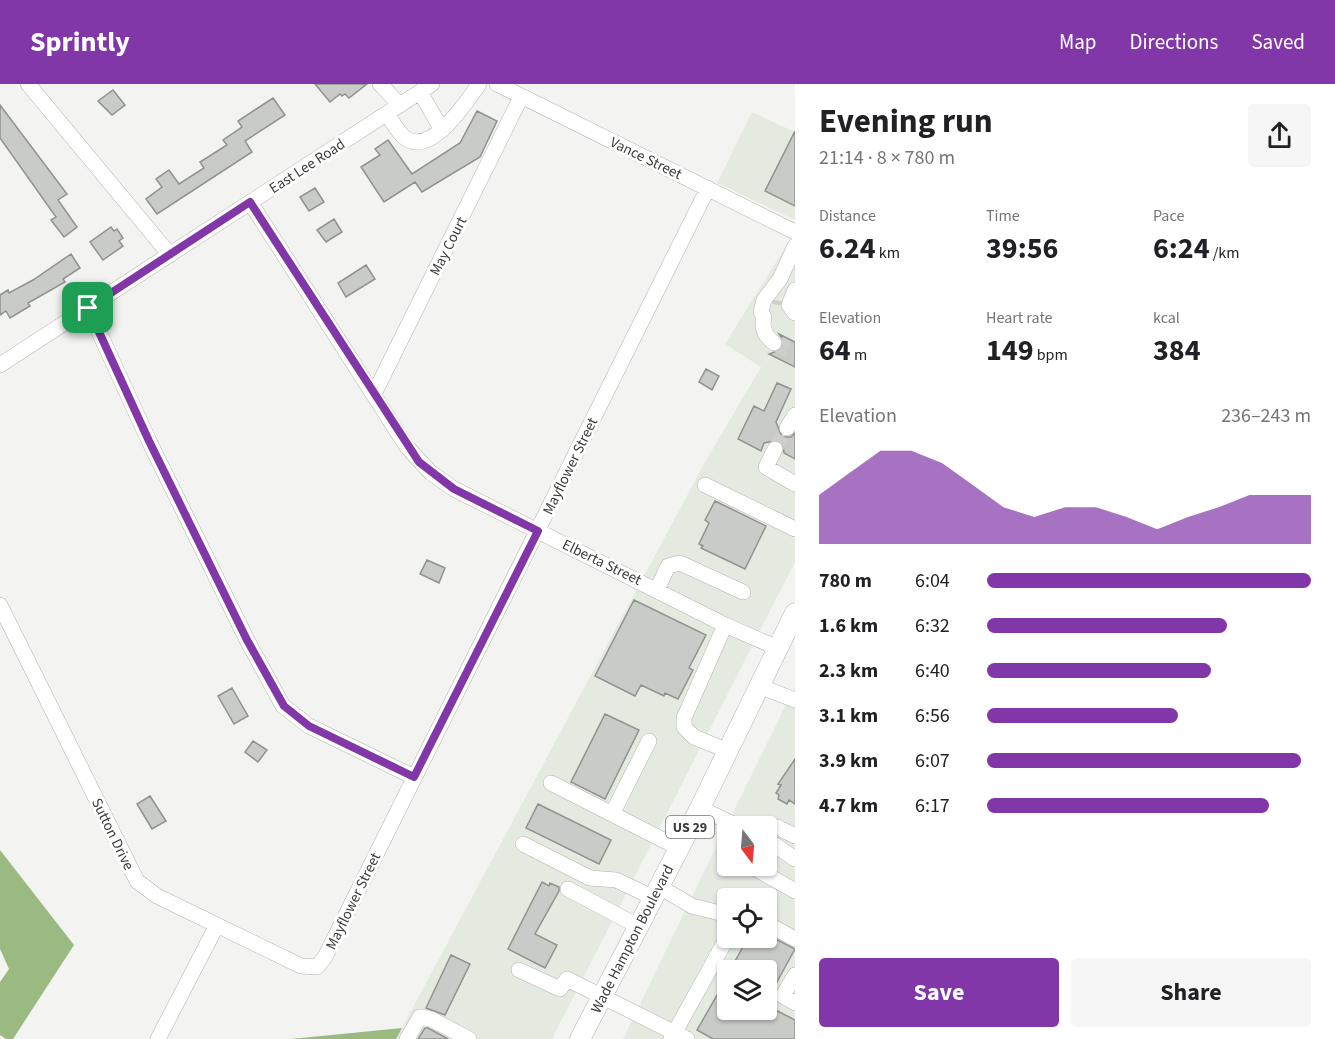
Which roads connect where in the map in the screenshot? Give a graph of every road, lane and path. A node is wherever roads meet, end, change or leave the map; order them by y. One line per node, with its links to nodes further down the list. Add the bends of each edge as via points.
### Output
1 (28, 84): 13 (street)
2 (380, 84): 7 (street)
3 (479, 84): 8 (street)
4 (497, 84): 6 (street, Vance Street)
5 (426, 88): 7 (street, East Lee Road); 8 (street)
6 (521, 97): 9 (street, Vance Street); 20 (street, May Court)
7 (393, 110): 8 (street, via 405,138 427,140); 10 (street, East Lee Road)
8 (442, 130)
9 (708, 188): 11 (street, Vance Street); 25 (street, Mayflower Street)
10 (250, 202): 13 (street, East Lee Road); 20 (street, Elberta Street)
11 (795, 232)
12 (795, 246): 15 (street)
13 (170, 255): 16 (street, East Lee Road)
14 (795, 288): 15 (street); 17 (street, via 789,305)
15 (776, 293): 18 (street, via 771,313 764,317 762,325)
16 (88, 308): 19 (street, East Lee Road); 36 (street, via 149,441 247,640 284,706 309,726)
17 (795, 313)
18 (774, 343)
19 (0, 365)
20 (374, 394): 25 (street, Elberta Street, via 407,447 431,473 454,489)
21 (775, 449): 22 (street, via 766,467)
22 (794, 481)
23 (705, 485): 24 (street)
24 (795, 529)
25 (538, 531): 26 (street, Elberta Street); 36 (street, Mayflower Street)
26 (657, 590): 27 (street, via 668,566 680,562); 30 (street, Elberta Street)
27 (743, 592)
28 (0, 605): 50 (street, Sutton Drive, via 137,881 157,896)
29 (795, 613): 31 (main road, Wade Hampton Boulevard / US 29)
30 (725, 625): 31 (street, Elberta Street); 35 (street, via 684,718 684,727 693,737)
31 (778, 648): 32 (main road, Wade Hampton Boulevard / US 29)
32 (759, 686): 33 (street); 35 (main road, Wade Hampton Boulevard / US 29)
33 (795, 700)
34 (649, 741): 39 (street)
35 (726, 750): 38 (main road, Wade Hampton Boulevard / US 29)
36 (414, 777): 55 (street, Mayflower Street)
37 (551, 783): 39 (street)
38 (700, 808): 40 (street); 43 (main road, Wade Hampton Boulevard / US 29)
39 (612, 814): 43 (street)
40 (717, 816)
41 (523, 843): 48 (street, via 590,878 616,880)
42 (777, 847): 44 (street)
43 (679, 848): 48 (main road, Wade Hampton Boulevard / US 29)
44 (795, 859)
45 (769, 876): 47 (street)
46 (568, 889): 51 (street)
47 (795, 891)
48 (655, 892): 49 (street); 51 (main road, Wade Hampton Boulevard / US 29)
49 (717, 912)
50 (217, 925): 55 (street, Sutton Drive, via 301,966); 61 (street)
51 (638, 926): 58 (main road, Wade Hampton Boulevard / US 29)
52 (777, 929): 53 (street)
53 (795, 939)
54 (722, 948): 60 (street)
55 (317, 967)
56 (519, 970): 58 (street, via 560,989 567,979)
57 (795, 975): 59 (street)
58 (603, 995): 60 (street); 64 (main road, Wade Hampton Boulevard / US 29)
59 (789, 1000)
60 (678, 1037)
61 (158, 1039)
62 (407, 1039): 63 (street, via 420,1017 431,1018)
63 (469, 1039)
64 (580, 1039)

